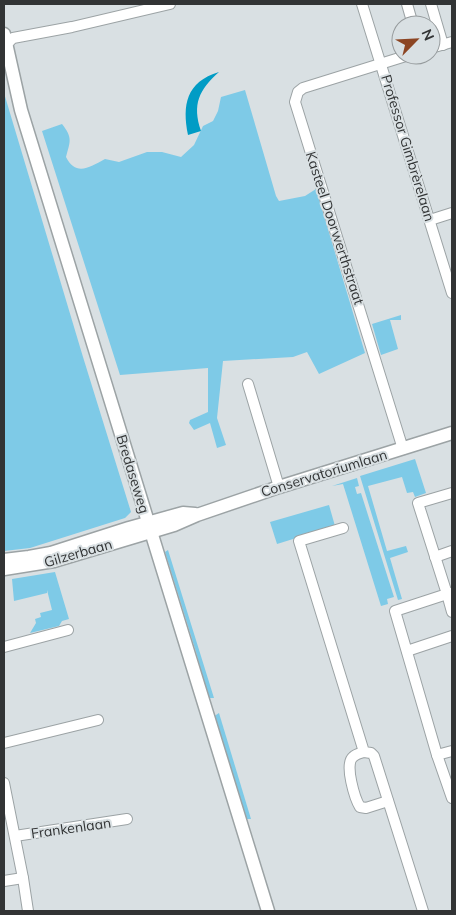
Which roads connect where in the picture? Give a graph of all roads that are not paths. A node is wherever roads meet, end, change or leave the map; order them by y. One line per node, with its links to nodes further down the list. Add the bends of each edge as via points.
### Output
1 (170, 4): 4 (street, via 72,28 13,38)
2 (362, 4): 7 (street, Professor Gimbrèrelaan)
3 (431, 4): 5 (street)
4 (4, 43): 17 (street, Bredaseweg, via 21,110)
5 (447, 44)
6 (391, 61): 7 (street, Kasteel Doorwerthstraat)
7 (382, 64): 9 (street, Professor Gimbrèrelaan); 14 (street, Kasteel Doorwerthstraat, via 303,88 295,102)
8 (452, 213): 9 (street)
9 (430, 220): 10 (street, Professor Gimbrèrelaan)
10 (449, 269): 11 (street, Professor Gimbrèrelaan)
11 (452, 292)
12 (248, 384): 15 (street)
13 (452, 433): 14 (street, Conservatoriumlaan)
14 (403, 449): 15 (street, Conservatoriumlaan)
15 (279, 487): 17 (street, Conservatoriumlaan, via 187,521)
16 (452, 493): 20 (street, via 418,503)
17 (150, 527): 21 (street, Gilzerbaan, via 52,553); 22 (street, Gilzerbaan, via 54,561); 42 (street, Bredaseweg)
18 (343, 528): 32 (street, via 300,541)
19 (452, 551): 20 (street)
20 (435, 557): 23 (street)
21 (4, 560)
22 (4, 569)
23 (450, 594): 24 (street); 28 (street, via 395,612)
24 (452, 612)
25 (68, 630): 27 (street)
26 (452, 636): 28 (street)
27 (4, 646)
28 (407, 651): 33 (street)
29 (98, 720): 30 (street)
30 (4, 742)
31 (452, 751): 33 (street)
32 (364, 752): 36 (street, via 374,756); 36 (street, via 353,756 350,761 356,801 360,807 366,808)
33 (438, 755): 35 (street)
34 (4, 787): 38 (street, Frankenlaan)
35 (452, 797)
36 (388, 801): 43 (street)
37 (127, 820): 38 (street, Frankenlaan)
38 (15, 836): 39 (street, Frankenlaan)
39 (23, 878): 40 (street); 41 (street, Frankenlaan)
40 (4, 881)
41 (28, 911)
42 (268, 911)
43 (423, 911)

